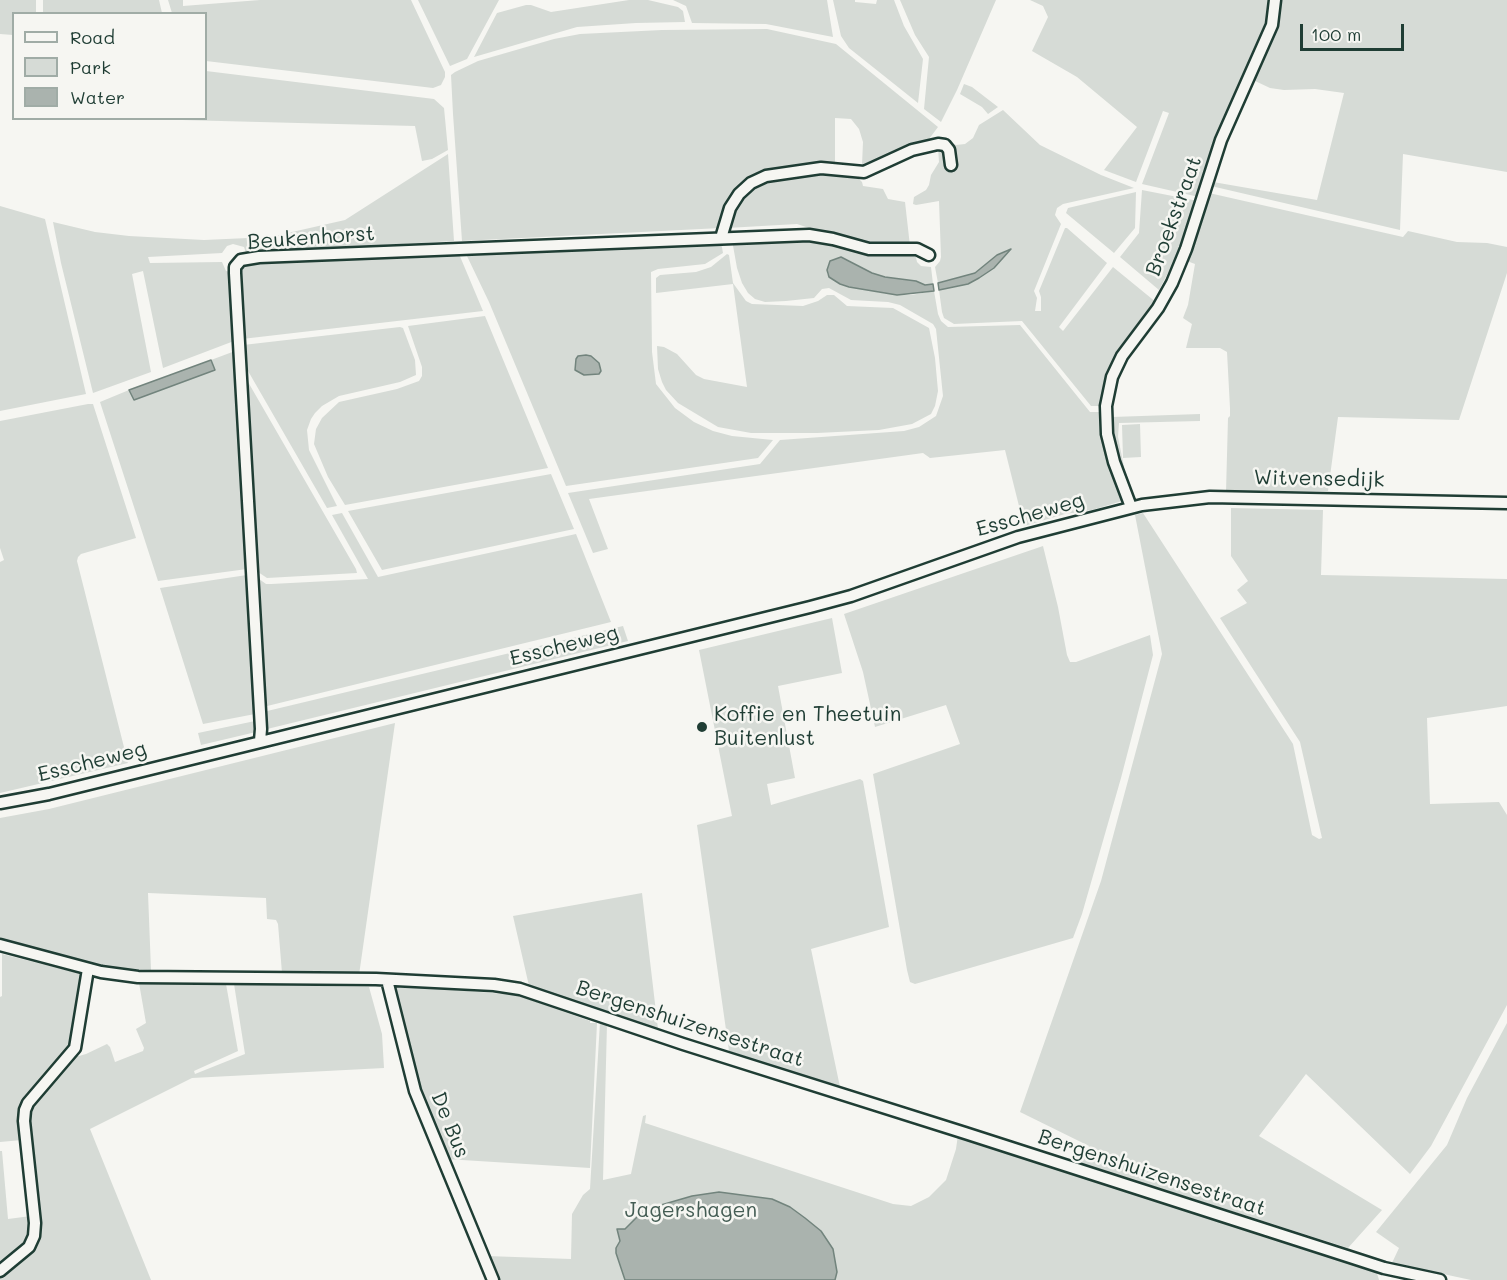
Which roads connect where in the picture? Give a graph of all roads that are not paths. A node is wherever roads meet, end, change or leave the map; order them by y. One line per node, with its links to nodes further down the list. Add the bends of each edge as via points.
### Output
1 (1275, 0): 6 (street, Broekstraat, via 1272,26 1221,140 1172,283 1112,377 1106,406 1107,434)
2 (951, 165): 3 (street, via 949,150 938,144 900,155 864,172 821,168 766,176 739,194 730,208)
3 (721, 238): 4 (street, Beukenhorst, via 819,236 868,249 917,249); 7 (street, Beukenhorst, via 249,258 237,263)
4 (928, 255)
5 (1507, 503): 6 (street, Witvensedijk, via 1210,497)
6 (1131, 507): 7 (street, Esscheweg, via 1018,537 836,600)
7 (260, 741): 8 (street, Esscheweg)
8 (0, 803)
9 (0, 945): 10 (street, Bergenshuizensestraat)
10 (88, 969): 11 (street, Bergenshuizensestraat, via 138,978); 12 (street, via 75,1048 25,1110 34,1236 28,1247)
11 (387, 980): 13 (street, De Bus, via 415,1091); 14 (street, Bergenshuizensestraat, via 520,989 1384,1268)
12 (0, 1271)
13 (493, 1280)
14 (1440, 1280)

